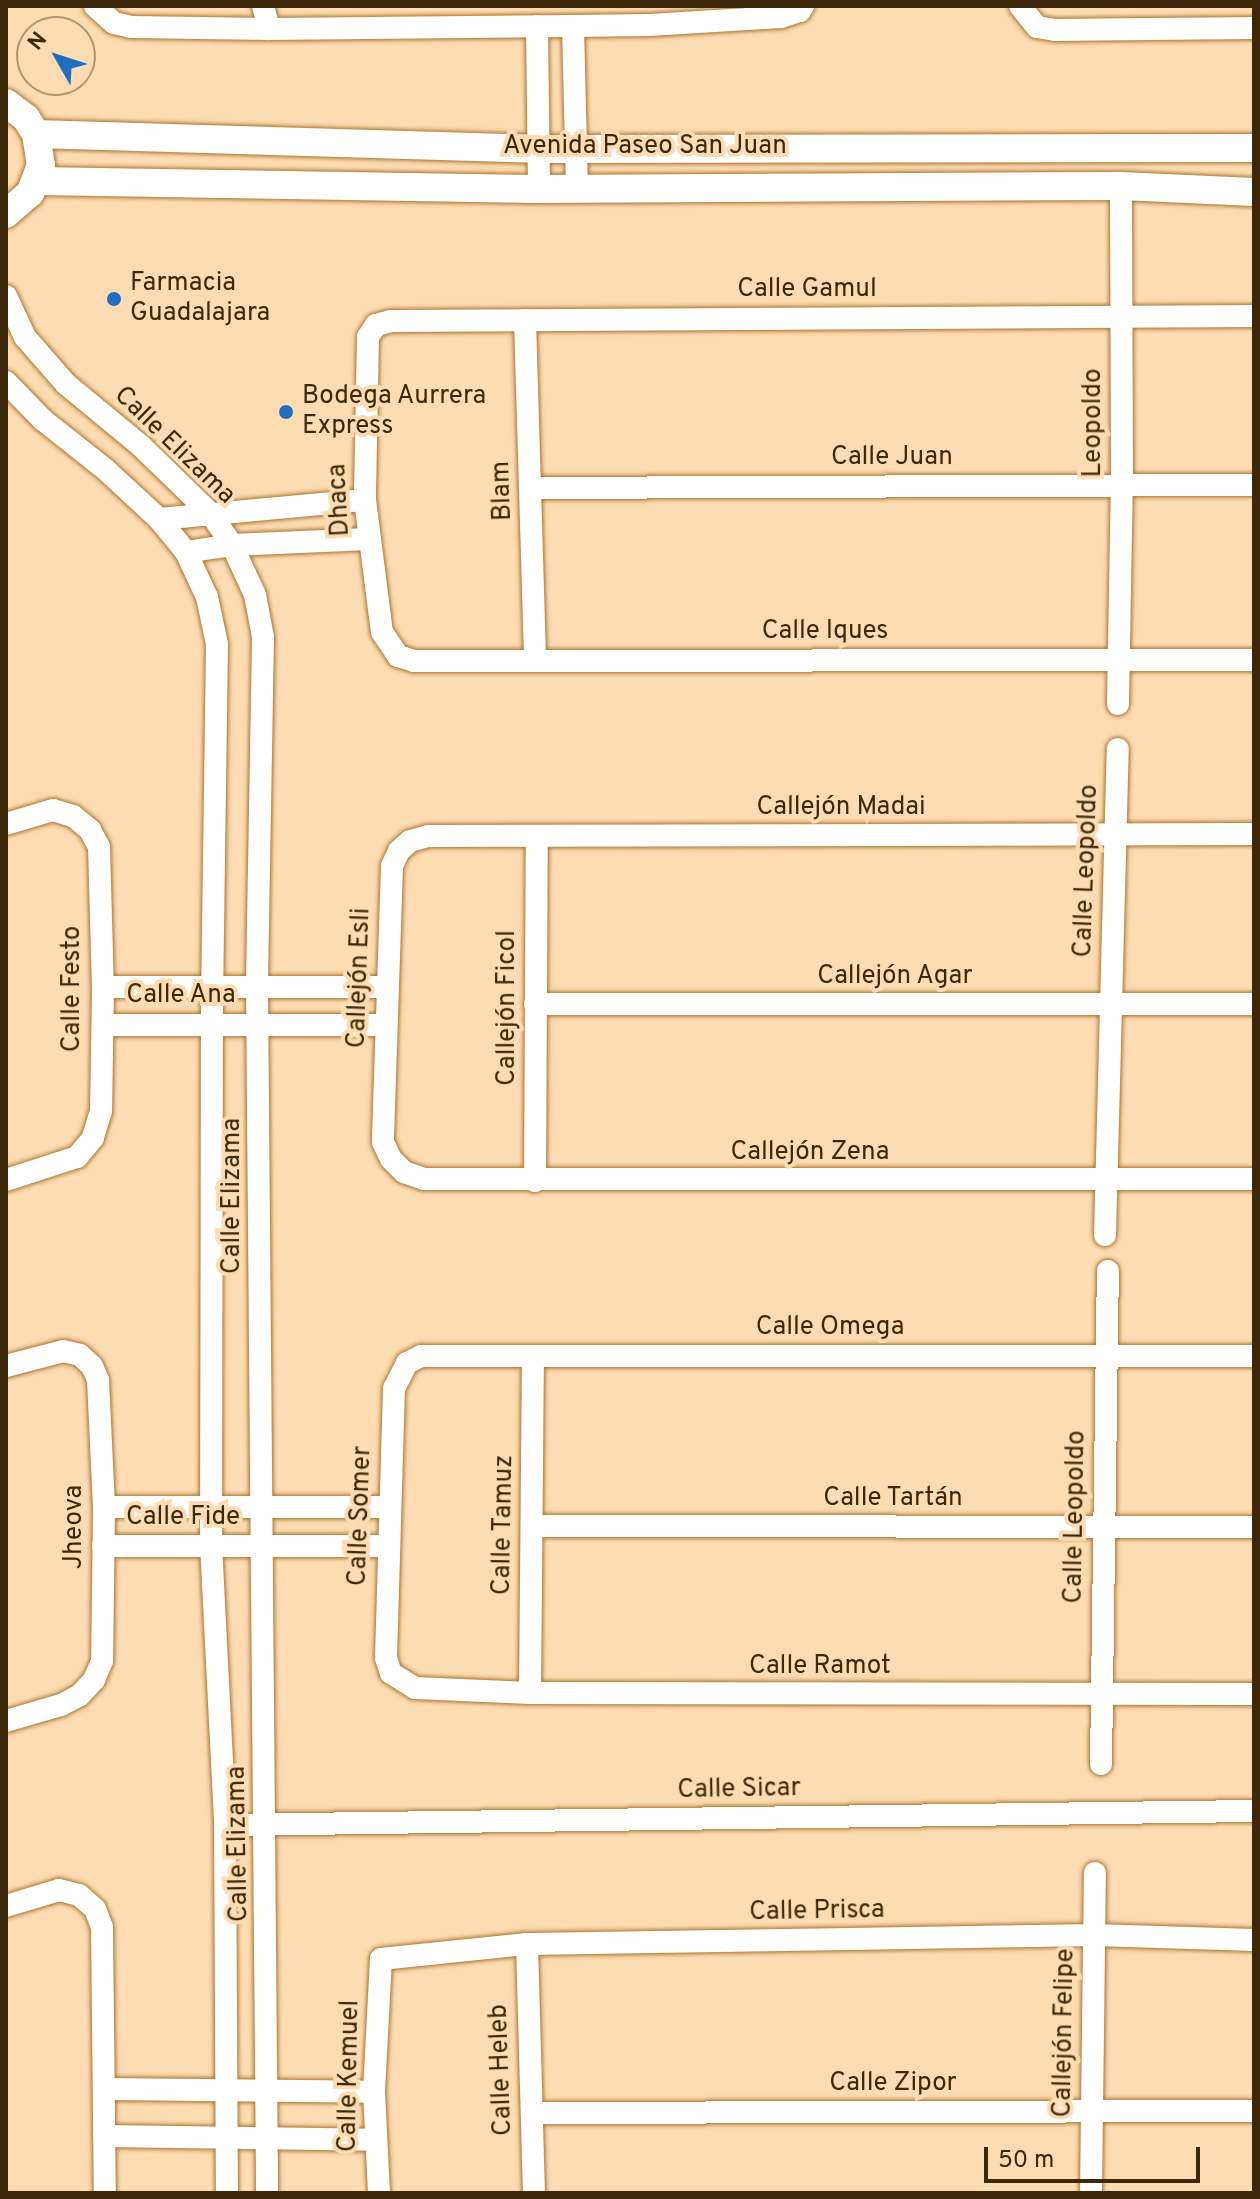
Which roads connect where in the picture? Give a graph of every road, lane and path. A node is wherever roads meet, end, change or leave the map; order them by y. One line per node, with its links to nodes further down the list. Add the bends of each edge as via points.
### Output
1 (95, 6): 11 (street, via 114,23 132,27)
2 (263, 6): 11 (street)
3 (802, 9): 6 (street, via 781,17)
4 (1024, 13): 7 (street, via 1037,27 1055,30)
5 (453, 16): 8 (street); 11 (street)
6 (647, 16): 9 (street)
7 (1199, 17): 10 (street)
8 (537, 26): 9 (street); 16 (street)
9 (573, 26): 14 (street)
10 (1254, 28)
11 (269, 29)
12 (6, 103): 13 (street)
13 (36, 134): 16 (street, Avenida Paseo San Juan); 17 (street, via 41,150)
14 (577, 148): 15 (street, Avenida Paseo San Juan); 16 (street, Avenida Paseo San Juan); 19 (street)
15 (1254, 148)
16 (540, 149): 20 (street)
17 (37, 181): 20 (street, Avenida Paseo San Juan); 22 (street, via 21,204)
18 (1121, 186): 19 (street, Avenida Paseo San Juan); 21 (street, Avenida Paseo San Juan); 24 (street, Leopoldo)
19 (577, 188): 20 (street, Avenida Paseo San Juan)
20 (539, 189)
21 (1254, 192)
22 (6, 214)
23 (6, 296): 33 (street, Calle Elizama, via 25,337 66,384)
24 (1121, 315): 25 (street, Calle Gamul); 26 (street, Calle Gamul); 29 (street, Leopoldo)
25 (1254, 316)
26 (525, 320): 27 (street, Calle Gamul, via 391,321 376,325); 31 (street, Blam)
27 (368, 337): 32 (street, Dhaca)
28 (6, 382): 34 (street, Calle Elizama)
29 (1122, 485): 30 (street, Calle Juan); 31 (street, Calle Juan); 39 (street, Leopoldo)
30 (1254, 485)
31 (531, 488): 41 (street, Blam)
32 (365, 500): 33 (street); 35 (street, Dhaca)
33 (210, 513): 34 (street); 36 (street, Calle Elizama)
34 (159, 519): 37 (street, Calle Elizama)
35 (369, 539): 36 (street); 38 (street, Dhaca, via 382,632)
36 (232, 545): 37 (street); 52 (street, Calle Elizama, via 255,595 263,637)
37 (186, 552): 51 (street, Calle Elizama, via 207,597 217,644)
38 (398, 656): 41 (street, Calle Iques, via 414,661)
39 (1119, 660): 40 (street, Calle Iques); 41 (street, Calle Iques); 42 (street)
40 (1254, 660)
41 (535, 661)
42 (1118, 704)
43 (1118, 749): 48 (street, Calle Leopoldo)
44 (6, 824): 49 (street, Calle Festo, via 53,810 73,816 90,830 99,847)
45 (1254, 834): 48 (street, Callejón Madai)
46 (428, 836): 47 (street, Callejón Madai); 50 (street, Callejón Esli, via 410,841 392,866)
47 (537, 836): 48 (street, Callejón Madai); 53 (street, Callejón Ficol)
48 (1116, 836): 55 (street, Calle Leopoldo)
49 (103, 987): 51 (street, Calle Ana); 58 (street, Calle Festo)
50 (387, 987): 52 (street, Calle Ana); 59 (street, Callejón Esli)
51 (212, 988): 52 (street, Calle Ana); 56 (street, Calle Elizama)
52 (257, 988): 57 (street, Calle Elizama)
53 (535, 1004): 55 (street, Callejón Agar); 63 (street, Callejón Ficol)
54 (1254, 1004): 55 (street, Callejón Agar)
55 (1111, 1005): 64 (street, Calle Leopoldo)
56 (212, 1023): 57 (street, Calle Ana); 58 (street, Calle Ana); 74 (street, Calle Elizama)
57 (259, 1024): 59 (street, Calle Ana); 75 (street, Calle Elizama)
58 (103, 1025): 62 (street, Calle Festo, via 101,1111 93,1138 77,1157)
59 (386, 1025): 60 (street, Callejón Esli)
60 (383, 1142): 63 (street, Callejón Zena, via 404,1172 424,1179)
61 (1254, 1179): 64 (street, Callejón Zena)
62 (6, 1180)
63 (535, 1181): 64 (street, Callejón Zena)
64 (1106, 1181): 65 (street, Calle Leopoldo)
65 (1105, 1235)
66 (1108, 1271): 67 (street, Calle Leopoldo)
67 (1106, 1356): 68 (street, Calle Omega); 69 (street, Calle Omega); 78 (street, Calle Leopoldo)
68 (1254, 1356)
69 (533, 1357): 70 (street, Calle Omega, via 421,1356); 76 (street, Calle Tamuz)
70 (407, 1363): 73 (street, Calle Somer, via 394,1388)
71 (6, 1366): 72 (street, Jheova, via 63,1351 80,1355 92,1366 98,1380)
72 (104, 1507): 74 (street, Calle Fide); 80 (street, Jheova)
73 (388, 1507): 75 (street, Calle Fide); 82 (street, Calle Somer)
74 (212, 1508): 75 (street, Calle Fide); 79 (street, Calle Elizama)
75 (263, 1508): 81 (street, Calle Elizama)
76 (532, 1526): 78 (street, Calle Tartán); 84 (street, Calle Tamuz)
77 (1254, 1527): 78 (street, Calle Tartán)
78 (1105, 1528): 86 (street, Calle Leopoldo)
79 (211, 1544): 80 (street, Calle Fide); 81 (street, Calle Fide); 90 (street, Calle Elizama)
80 (103, 1546): 87 (street, Jheova, via 102,1661 94,1680 61,1705)
81 (264, 1546): 82 (street, Calle Fide); 91 (street, Calle Elizama)
82 (388, 1546): 83 (street, Calle Somer, via 386,1658)
83 (391, 1673): 84 (street, Calle Ramot, via 415,1688)
84 (530, 1693): 86 (street, Calle Ramot)
85 (1254, 1694): 86 (street, Calle Ramot)
86 (1102, 1697): 88 (street, Calle Leopoldo)
87 (6, 1721)
88 (1101, 1764)
89 (1254, 1811): 91 (street, Calle Sicar)
90 (225, 1825): 91 (street, Calle Sicar); 99 (street, Calle Elizama)
91 (267, 1825): 100 (street, Calle Elizama)
92 (1095, 1873): 94 (street, Callejón Felipe)
93 (6, 1906): 98 (street, via 59,1890 79,1895 95,1909 102,1927)
94 (1094, 1935): 95 (street, Calle Prisca); 96 (street, Calle Prisca); 102 (street, Callejón Felipe)
95 (1254, 1940)
96 (527, 1944): 97 (street, Calle Prisca); 104 (street, Calle Heleb)
97 (381, 1959): 101 (street, Calle Kemuel)
98 (105, 2089): 99 (street); 105 (street)
99 (226, 2090): 100 (street); 106 (street, Calle Elizama)
100 (269, 2091): 101 (street); 107 (street, Calle Elizama)
101 (374, 2092): 108 (street, Calle Kemuel)
102 (1092, 2111): 103 (street, Calle Zipor); 104 (street, Calle Zipor); 114 (street, Callejón Felipe)
103 (1254, 2111)
104 (532, 2113): 113 (street, Calle Heleb)
105 (104, 2136): 106 (street); 109 (street)
106 (226, 2137): 107 (street); 110 (street, Calle Elizama)
107 (268, 2138): 108 (street); 111 (street, Calle Elizama)
108 (374, 2140): 112 (street, Calle Kemuel)
109 (105, 2193)
110 (227, 2193)
111 (267, 2193)
112 (379, 2193)
113 (534, 2193)
114 (1091, 2193)

